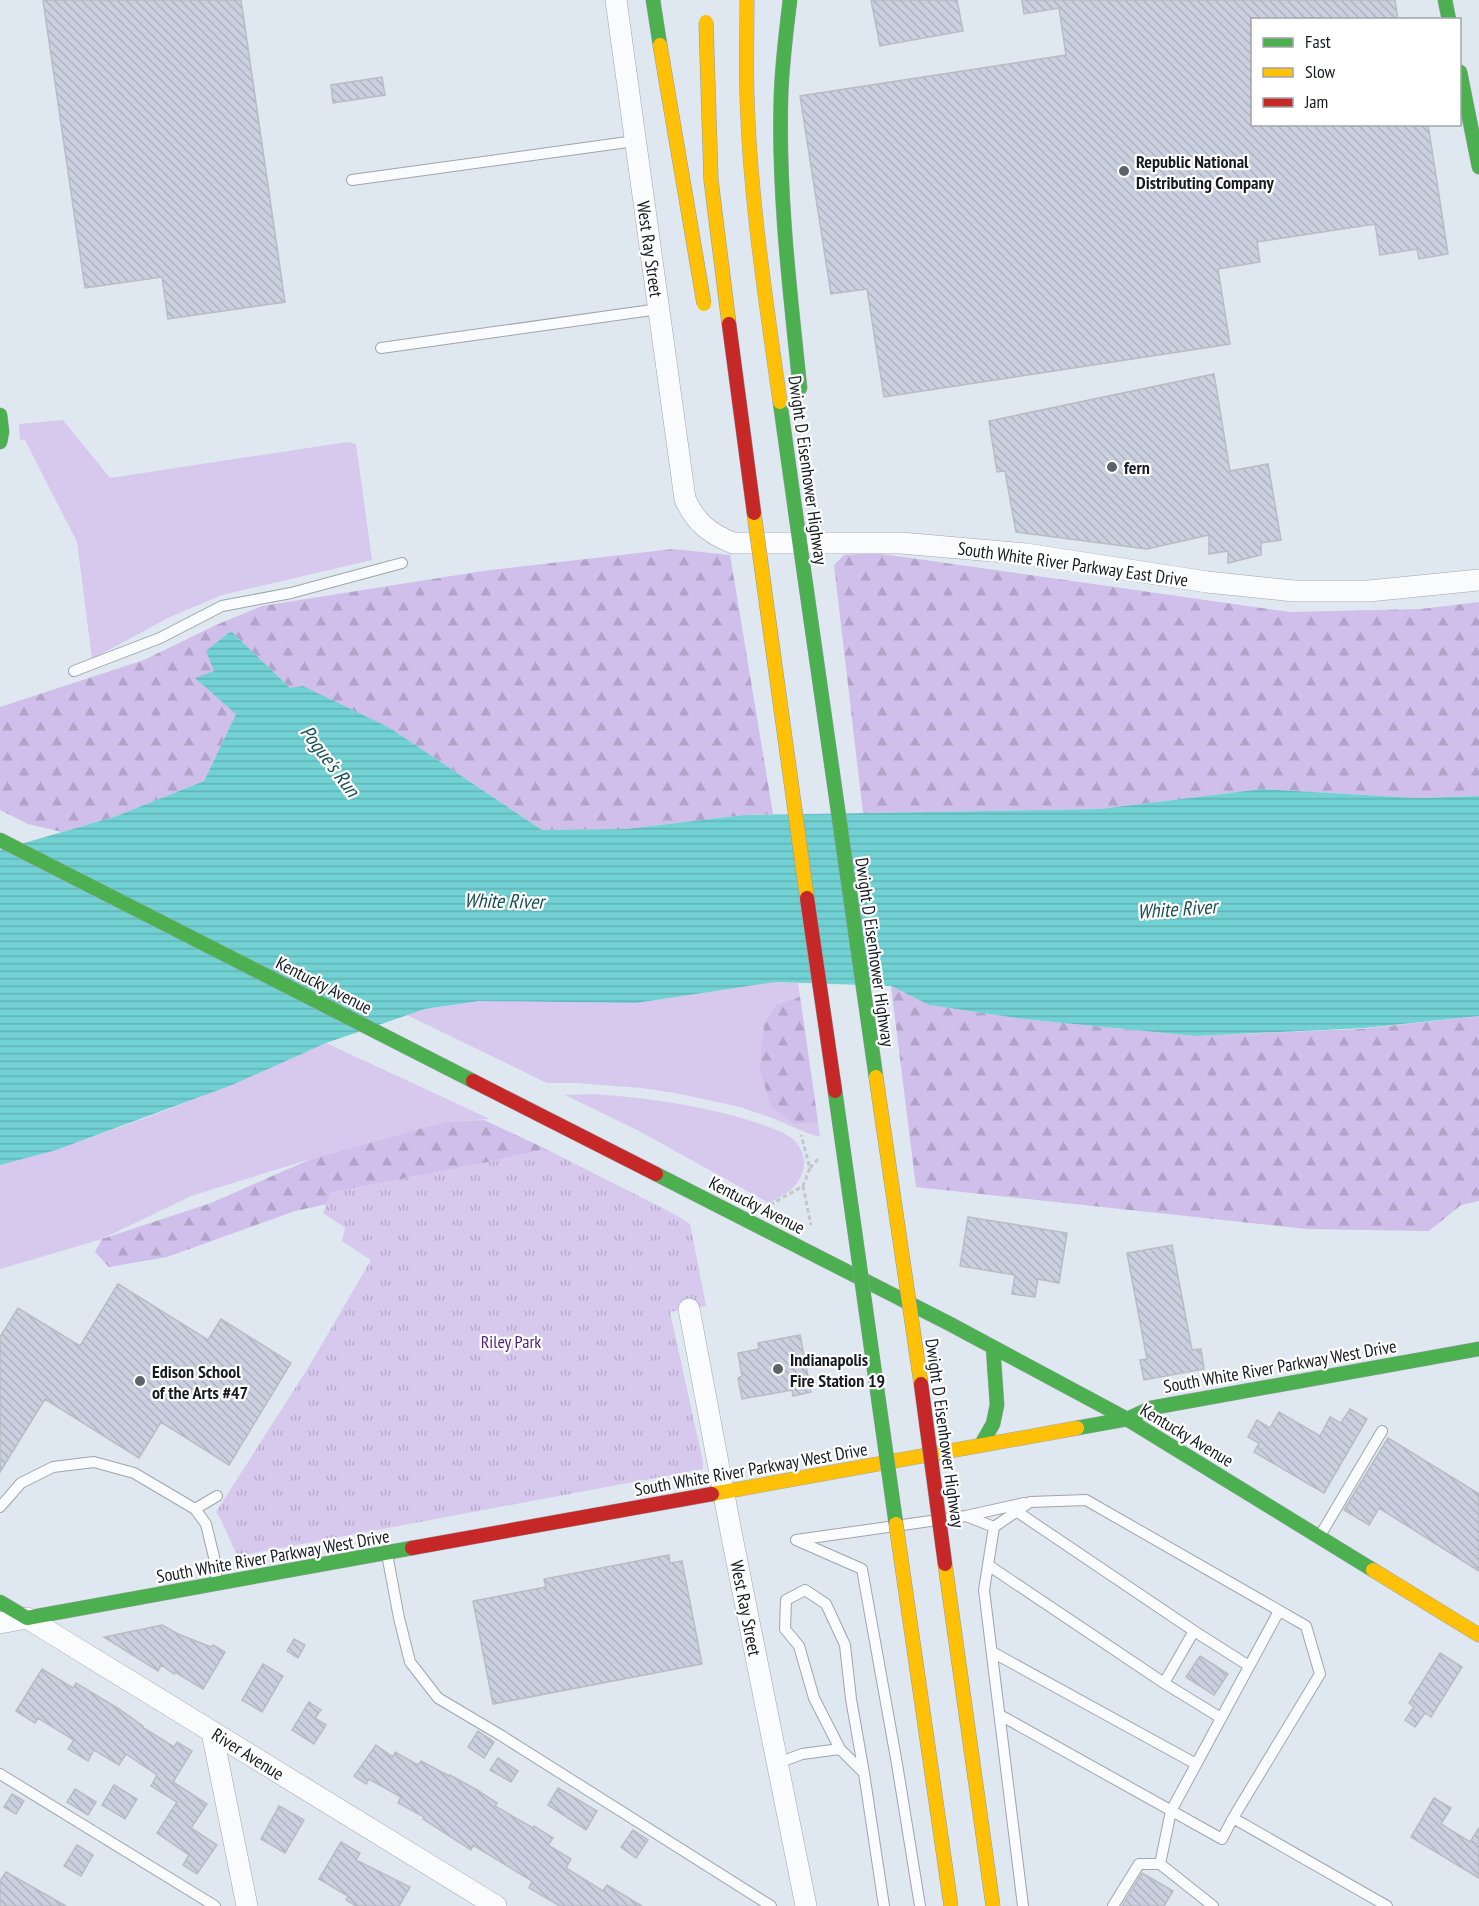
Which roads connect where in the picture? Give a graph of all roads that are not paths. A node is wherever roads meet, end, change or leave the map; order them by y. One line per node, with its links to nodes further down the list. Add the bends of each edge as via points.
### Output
1 (616, 0): 9 (street, West Ray Street)
2 (653, 0): 13 (main road, bridge)
3 (747, 0): 21 (main road, Dwight D Eisenhower Highway, via 747,97 753,184)
4 (1445, 0): 7 (main road)
5 (789, 6): 15 (main road, via 781,145)
6 (706, 16): 25 (main road, bridge, via 713,204)
7 (1449, 18)
8 (1461, 77): 10 (main road)
9 (635, 141): 11 (lane); 12 (street, West Ray Street)
10 (1479, 167)
11 (352, 180)
12 (659, 309): 14 (lane); 20 (street, West Ray Street)
13 (706, 319)
14 (381, 348)
15 (801, 398)
16 (0, 415): 17 (main road)
17 (0, 442)
18 (802, 453): 21 (main road)
19 (737, 494): 25 (main road, bridge)
20 (685, 499): 23 (street, South White River Parkway East Drive, via 703,526 733,543 901,543 1026,554 1294,591 1369,591)
21 (795, 509): 73 (main road, Dwight D Eisenhower Highway, bridge)
22 (402, 563): 24 (lane, via 291,593 222,606 160,638)
23 (1479, 580)
24 (74, 671)
25 (779, 701): 72 (main road, bridge)
26 (0, 840): 28 (main road, Kentucky Avenue)
27 (688, 1309): 33 (street, West Ray Street)
28 (993, 1347): 30 (main road, Kentucky Avenue); 32 (main road, via 998,1394 992,1425)
29 (1479, 1349): 30 (main road, South White River Parkway West Drive, via 1151,1408)
30 (1127, 1419): 32 (main road, South White River Parkway West Drive); 41 (main road, Kentucky Avenue)
31 (1382, 1431): 41 (lane)
32 (981, 1445): 33 (main road, South White River Parkway West Drive)
33 (723, 1492): 42 (main road, South White River Parkway West Drive); 58 (street, West Ray Street)
34 (217, 1496): 37 (lane)
35 (1030, 1502): 38 (lane); 39 (lane); 46 (lane, via 1086,1500)
36 (0, 1507): 37 (lane, via 21,1483 53,1467 94,1462 134,1473)
37 (195, 1509): 44 (lane, via 206,1524)
38 (1016, 1511): 40 (lane); 49 (lane)
39 (966, 1516): 40 (lane); 71 (lane, via 796,1540 862,1569)
40 (994, 1527): 43 (lane)
41 (1319, 1537): 50 (main road, Kentucky Avenue)
42 (387, 1553): 44 (main road, South White River Parkway West Drive); 68 (lane, via 411,1662 438,1698)
43 (988, 1565): 51 (lane, via 984,1590); 53 (lane)
44 (217, 1584): 47 (main road, South White River Parkway West Drive)
45 (0, 1602): 47 (main road, River Avenue)
46 (1279, 1611): 52 (lane); 63 (lane, via 1306,1626 1320,1674)
47 (27, 1618): 48 (street); 56 (street, River Avenue)
48 (0, 1623)
49 (1194, 1631): 52 (lane); 53 (lane)
50 (1479, 1635)
51 (992, 1652): 54 (lane); 59 (lane)
52 (1249, 1666): 55 (lane)
53 (1164, 1683): 55 (lane)
54 (1000, 1715): 62 (lane); 74 (lane)
55 (1221, 1718): 59 (lane)
56 (212, 1732): 66 (street); 67 (street, River Avenue)
57 (840, 1749): 58 (lane, via 802,1754); 60 (lane); 60 (lane, via 814,1698 799,1646 785,1629 786,1600 805,1590 826,1604 845,1645)
58 (778, 1763): 69 (street, West Ray Street)
59 (1196, 1764): 62 (lane)
60 (864, 1773): 70 (lane)
61 (0, 1774): 65 (lane)
62 (1171, 1810): 63 (lane, via 1222,1839); 64 (lane)
63 (1233, 1818): 77 (lane)
64 (1160, 1864): 75 (lane, via 1139,1864); 76 (lane)
65 (215, 1906)
66 (247, 1906)
67 (496, 1906)
68 (771, 1906)
69 (806, 1906)
70 (884, 1906)
71 (920, 1906)
72 (951, 1906)
73 (993, 1906)
74 (1023, 1906)
75 (1113, 1906)
76 (1213, 1906)
77 (1387, 1906)

